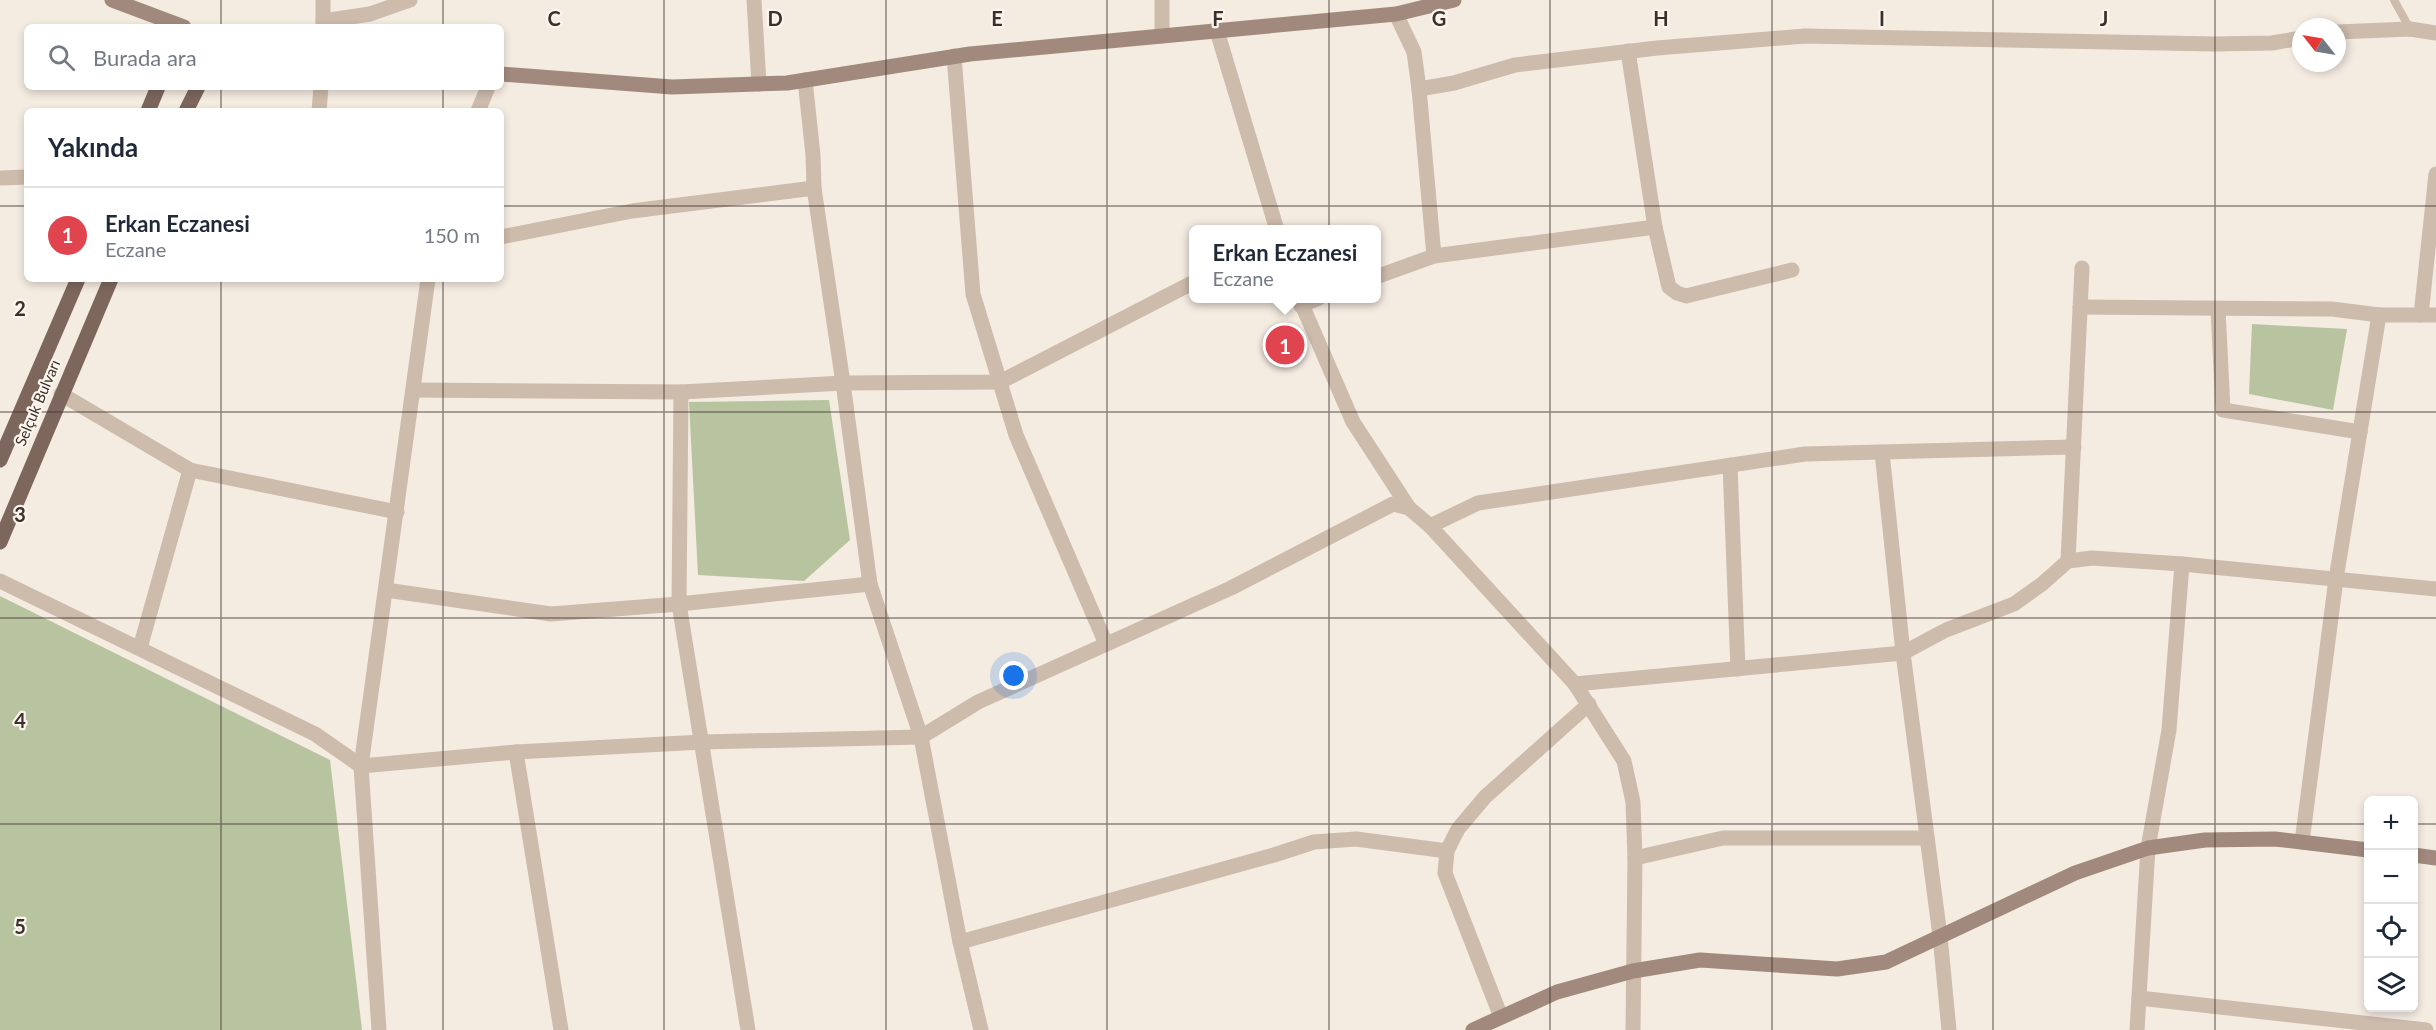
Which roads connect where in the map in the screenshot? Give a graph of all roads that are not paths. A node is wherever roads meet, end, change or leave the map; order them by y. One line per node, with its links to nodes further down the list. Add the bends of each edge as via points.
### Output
1 (112, 0): 10 (main road)
2 (323, 0): 11 (street)
3 (410, 0): 11 (street)
4 (754, 0): 22 (street)
5 (1162, 0): 16 (street)
6 (1454, 0): 8 (main road)
7 (2394, 0): 12 (lane)
8 (1415, 4): 9 (main road)
9 (1396, 14): 13 (main road); 23 (street, via 1414,52)
10 (175, 24)
11 (323, 24)
12 (2410, 29): 14 (street); 15 (street)
13 (1217, 31): 16 (main road); 36 (street)
14 (2346, 32)
15 (2436, 33)
16 (1162, 36): 19 (main road)
17 (2292, 40): 18 (street, via 2214,44 1805,36)
18 (1628, 51): 23 (street, via 1515,65); 37 (street)
19 (954, 56): 21 (main road); 52 (street, via 973,294)
20 (504, 74): 22 (main road, via 672,87)
21 (805, 80): 22 (main road); 35 (street)
22 (759, 84)
23 (1419, 89): 39 (street)
24 (157, 90): 28 (main road)
25 (196, 90): 29 (main road)
26 (321, 90): 30 (street)
27 (487, 90): 31 (street)
28 (149, 108)
29 (188, 108)
30 (319, 108)
31 (479, 108)
32 (2436, 174): 51 (street)
33 (24, 177): 34 (street)
34 (0, 178)
35 (814, 188): 38 (street, via 632,211); 53 (street)
36 (1275, 225)
37 (1655, 227): 39 (street); 41 (street, via 1669,287 1681,295)
38 (504, 236)
39 (1434, 256): 42 (street)
40 (2082, 268): 48 (street)
41 (1792, 270)
42 (1381, 276)
43 (77, 282): 60 (main road, Selçuk Bulvarı)
44 (110, 282): 56 (main road, Selçuk Bulvarı)
45 (428, 282): 54 (street)
46 (1189, 285): 52 (street)
47 (1300, 303): 63 (street, via 1353,422)
48 (2080, 308): 49 (street); 58 (street)
49 (2218, 309): 50 (street, via 2332,309); 57 (street, via 2223,410)
50 (2379, 315): 51 (street); 57 (street)
51 (2429, 315)
52 (1000, 382): 53 (street); 75 (street, via 1016,435)
53 (843, 383): 55 (street); 71 (street)
54 (413, 390): 55 (street); 64 (street)
55 (681, 392): 74 (street)
56 (62, 394): 62 (street); 66 (main road, Selçuk Bulvarı)
57 (2360, 432): 69 (street)
58 (2074, 447): 59 (street); 67 (street)
59 (1882, 452): 61 (street, via 1805,454); 77 (street)
60 (0, 460)
61 (1730, 465): 65 (street, via 1478,503); 78 (street)
62 (190, 470): 64 (street); 76 (street)
63 (1409, 508): 65 (street); 75 (street, via 1393,504 1231,588)
64 (397, 512): 73 (street)
65 (1430, 526): 79 (street)
66 (0, 542)
67 (2068, 561): 68 (street, via 2092,558); 77 (street, via 2014,604 1946,630)
68 (2182, 564): 69 (street); 87 (street, via 2169,730)
69 (2336, 579): 72 (street); 86 (street)
70 (0, 581): 76 (street)
71 (870, 584): 74 (street); 81 (street)
72 (2436, 589)
73 (386, 590): 74 (street, via 551,614); 84 (street)
74 (679, 604): 82 (street)
75 (1106, 644): 81 (street, via 978,702)
76 (140, 648): 84 (street, via 315,734)
77 (1903, 653): 78 (street); 85 (street)
78 (1738, 669): 79 (street)
79 (1575, 684): 80 (street)
80 (1589, 704): 89 (street, via 1485,797 1458,829); 91 (street, via 1624,761 1633,802)
81 (921, 737): 82 (street); 94 (street)
82 (702, 742): 83 (street); 101 (street)
83 (516, 752): 84 (street); 100 (street)
84 (361, 766): 99 (street)
85 (1927, 838): 91 (street, via 1723,838); 93 (street)
86 (2302, 842): 87 (main road, via 2205,840); 88 (main road)
87 (2148, 848): 93 (main road, via 2075,873); 96 (street)
88 (2364, 850)
89 (1447, 851): 94 (street, via 1356,840 1314,842); 97 (street, via 1445,873)
90 (2418, 856): 92 (main road)
91 (1635, 858): 95 (street)
92 (2436, 858)
93 (1940, 936): 95 (main road, via 1886,962 1836,969 1701,960); 105 (street)
94 (960, 942): 102 (street)
95 (1633, 971): 97 (main road, via 1557,992); 104 (street)
96 (2139, 998): 98 (street); 106 (street)
97 (1501, 1017): 103 (main road)
98 (2308, 1023): 107 (street)
99 (379, 1030)
100 (561, 1030)
101 (748, 1030)
102 (981, 1030)
103 (1473, 1030)
104 (1632, 1030)
105 (1949, 1030)
106 (2137, 1030)
107 (2426, 1030)

